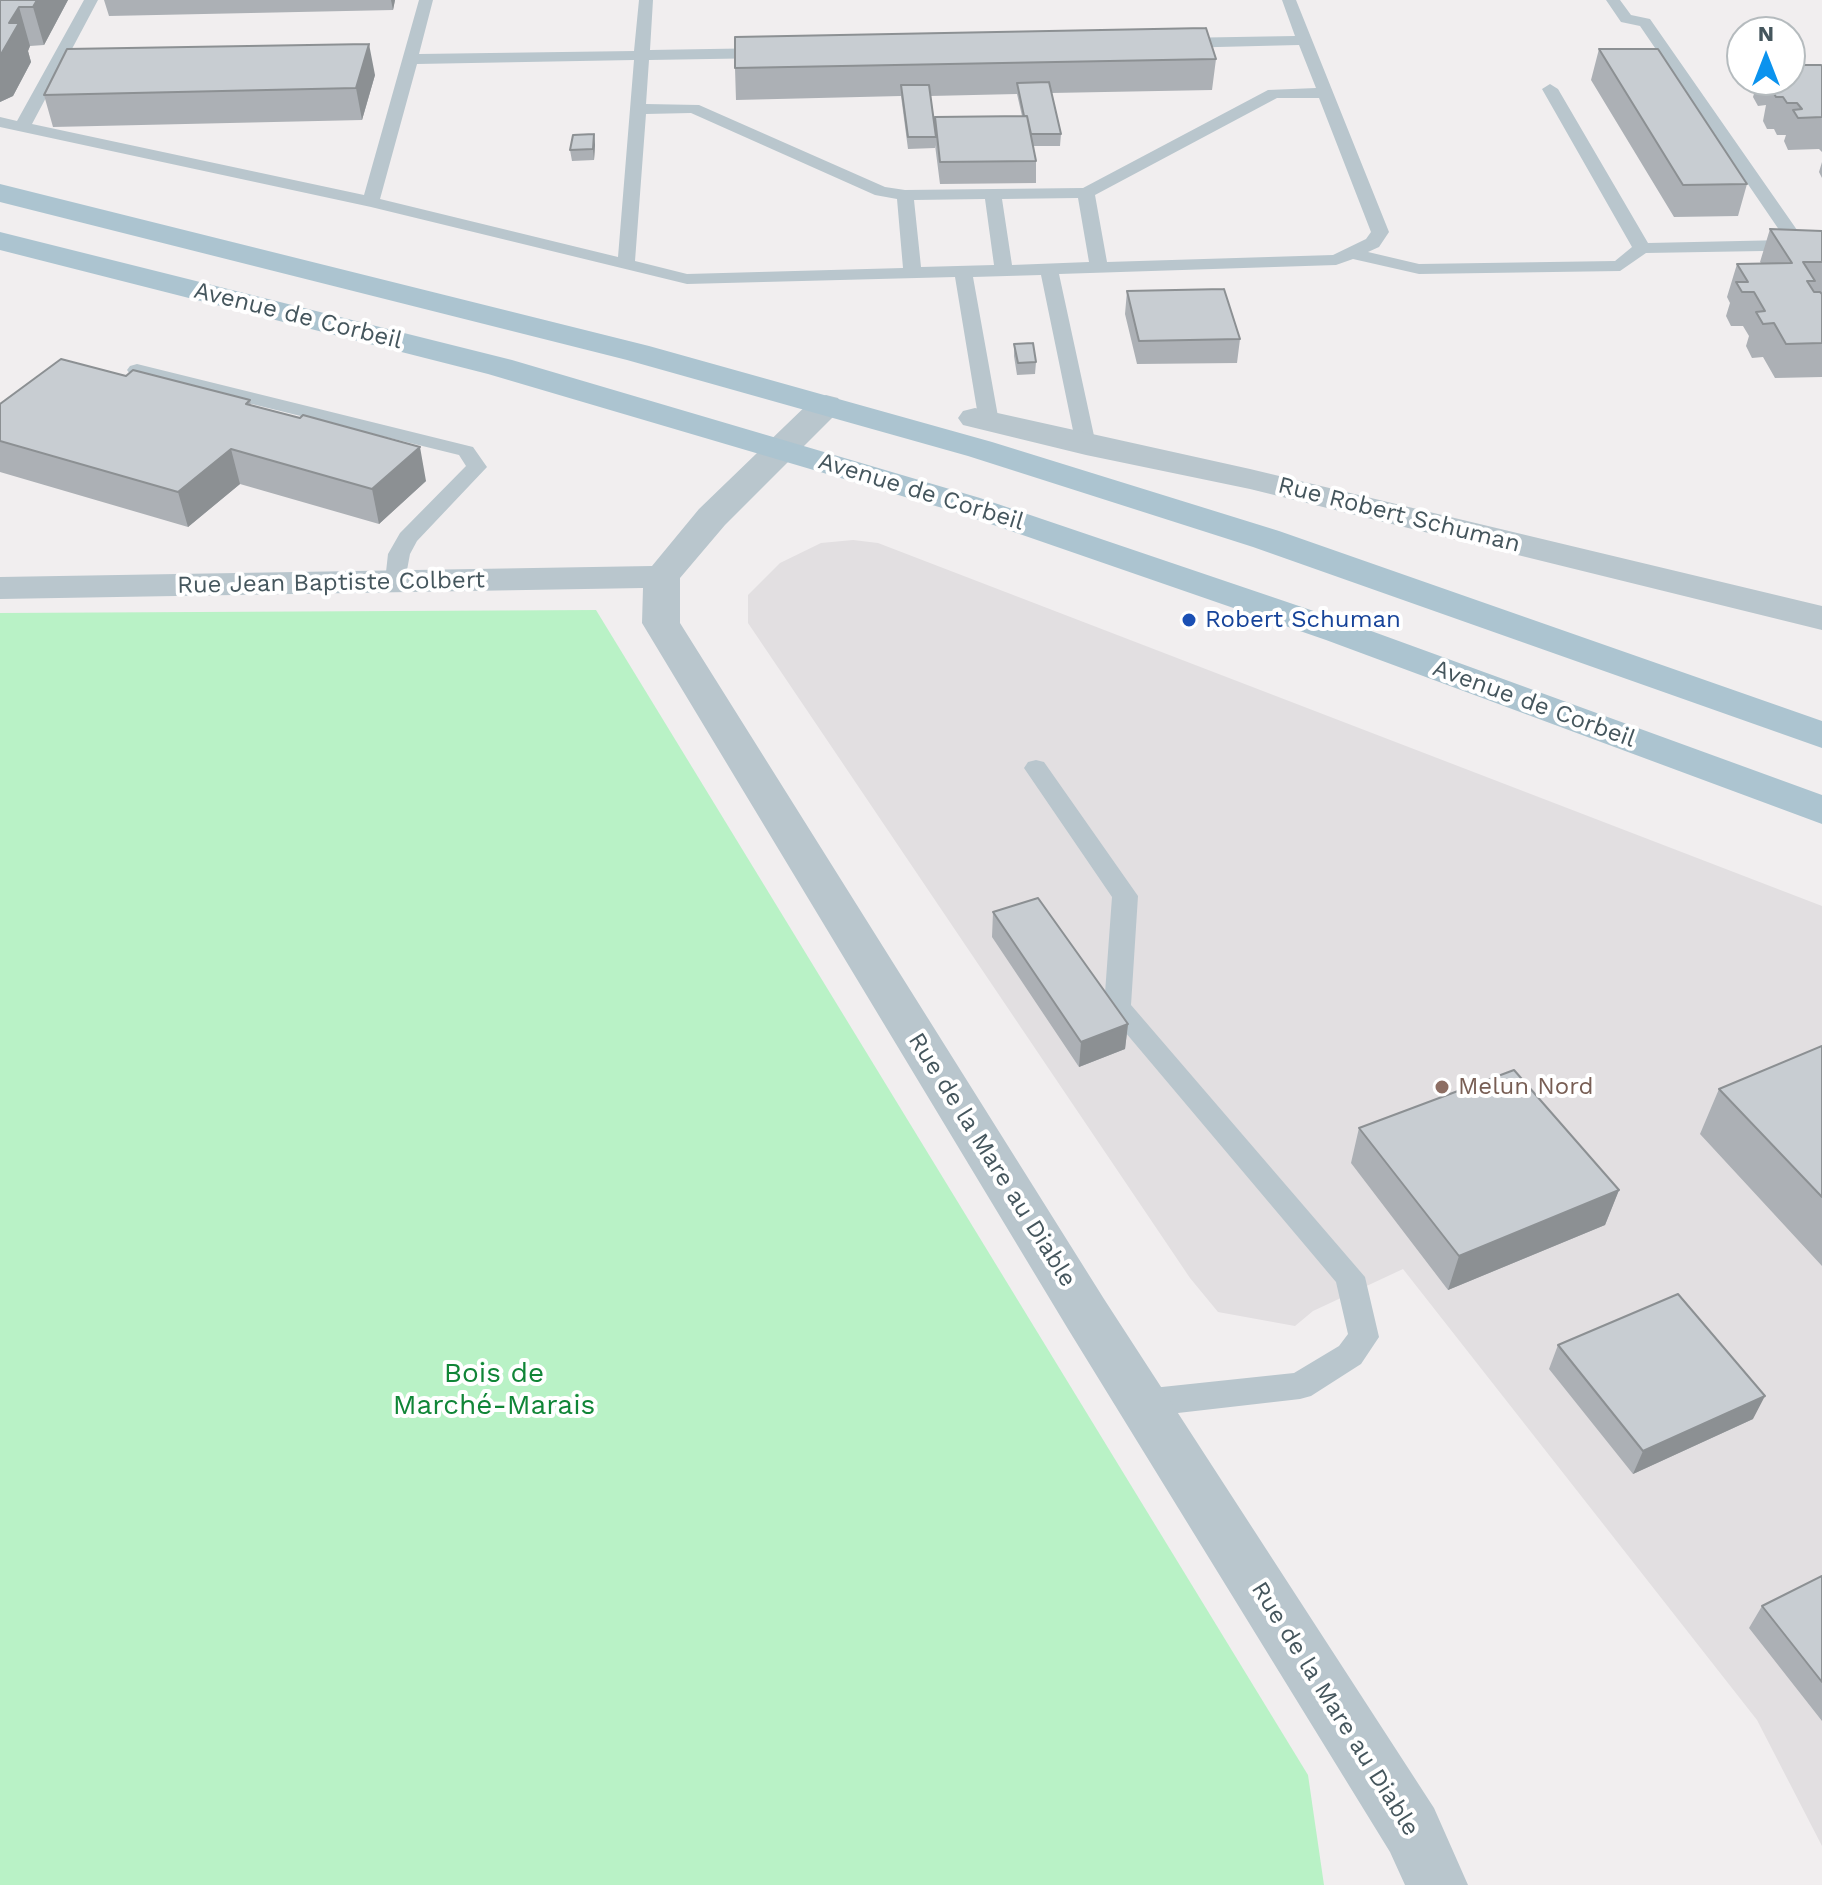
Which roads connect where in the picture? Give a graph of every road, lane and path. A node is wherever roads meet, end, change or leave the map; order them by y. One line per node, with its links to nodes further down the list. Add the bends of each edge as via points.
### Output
1 (91, 0): 15 (lane)
2 (426, 0): 10 (lane)
3 (646, 0): 9 (lane)
4 (1289, 0): 6 (lane)
5 (1613, 0): 23 (lane, via 1626,19 1645,22)
6 (1305, 40): 7 (lane); 12 (lane)
7 (1163, 43)
8 (783, 52): 9 (lane)
9 (640, 56): 10 (lane); 13 (lane)
10 (410, 59): 20 (lane)
11 (1550, 89): 24 (lane)
12 (1327, 93): 17 (lane, via 1274,93); 25 (lane, via 1380,232)
13 (637, 109): 18 (lane, via 693,108 881,191); 26 (lane)
14 (0, 122): 15 (lane)
15 (22, 127): 20 (lane)
16 (0, 193): 33 (main road)
17 (1086, 193): 19 (lane); 27 (lane)
18 (905, 195): 19 (lane); 31 (lane)
19 (993, 195): 30 (lane)
20 (371, 202): 26 (lane)
21 (0, 241): 36 (main road, Avenue de Corbeil, via 500,367)
22 (1822, 245): 23 (lane)
23 (1799, 246): 24 (lane)
24 (1642, 248): 25 (lane, via 1620,266 1419,269)
25 (1355, 254): 27 (lane, via 1336,260)
26 (626, 264): 31 (lane, via 687,279)
27 (1099, 268): 28 (lane)
28 (1049, 269): 30 (lane); 35 (lane)
29 (963, 271): 30 (lane); 31 (lane); 34 (lane)
30 (1004, 271)
31 (912, 272)
32 (137, 370): 38 (lane, via 466,451 477,467 408,538 399,554)
33 (826, 405): 36 (street); 41 (main road, via 1266,539)
34 (982, 420): 35 (street, Rue Robert Schuman)
35 (1086, 445): 40 (street, Rue Robert Schuman, via 1250,479)
36 (781, 448): 37 (street); 43 (main road, Avenue de Corbeil, via 968,505 1339,632)
37 (662, 577): 38 (street, Rue Jean Baptiste Colbert); 44 (street, Rue de la Mare au Diable, via 661,623)
38 (396, 581): 39 (street, Rue Jean Baptiste Colbert)
39 (0, 588)
40 (1822, 618)
41 (1822, 735)
42 (1036, 768): 44 (lane, via 1125,896 1117,1007 1350,1277 1364,1337 1350,1355 1300,1386)
43 (1822, 810)
44 (1143, 1403): 45 (street, Rue de la Mare au Diable, via 1412,1830)
45 (1437, 1885)

